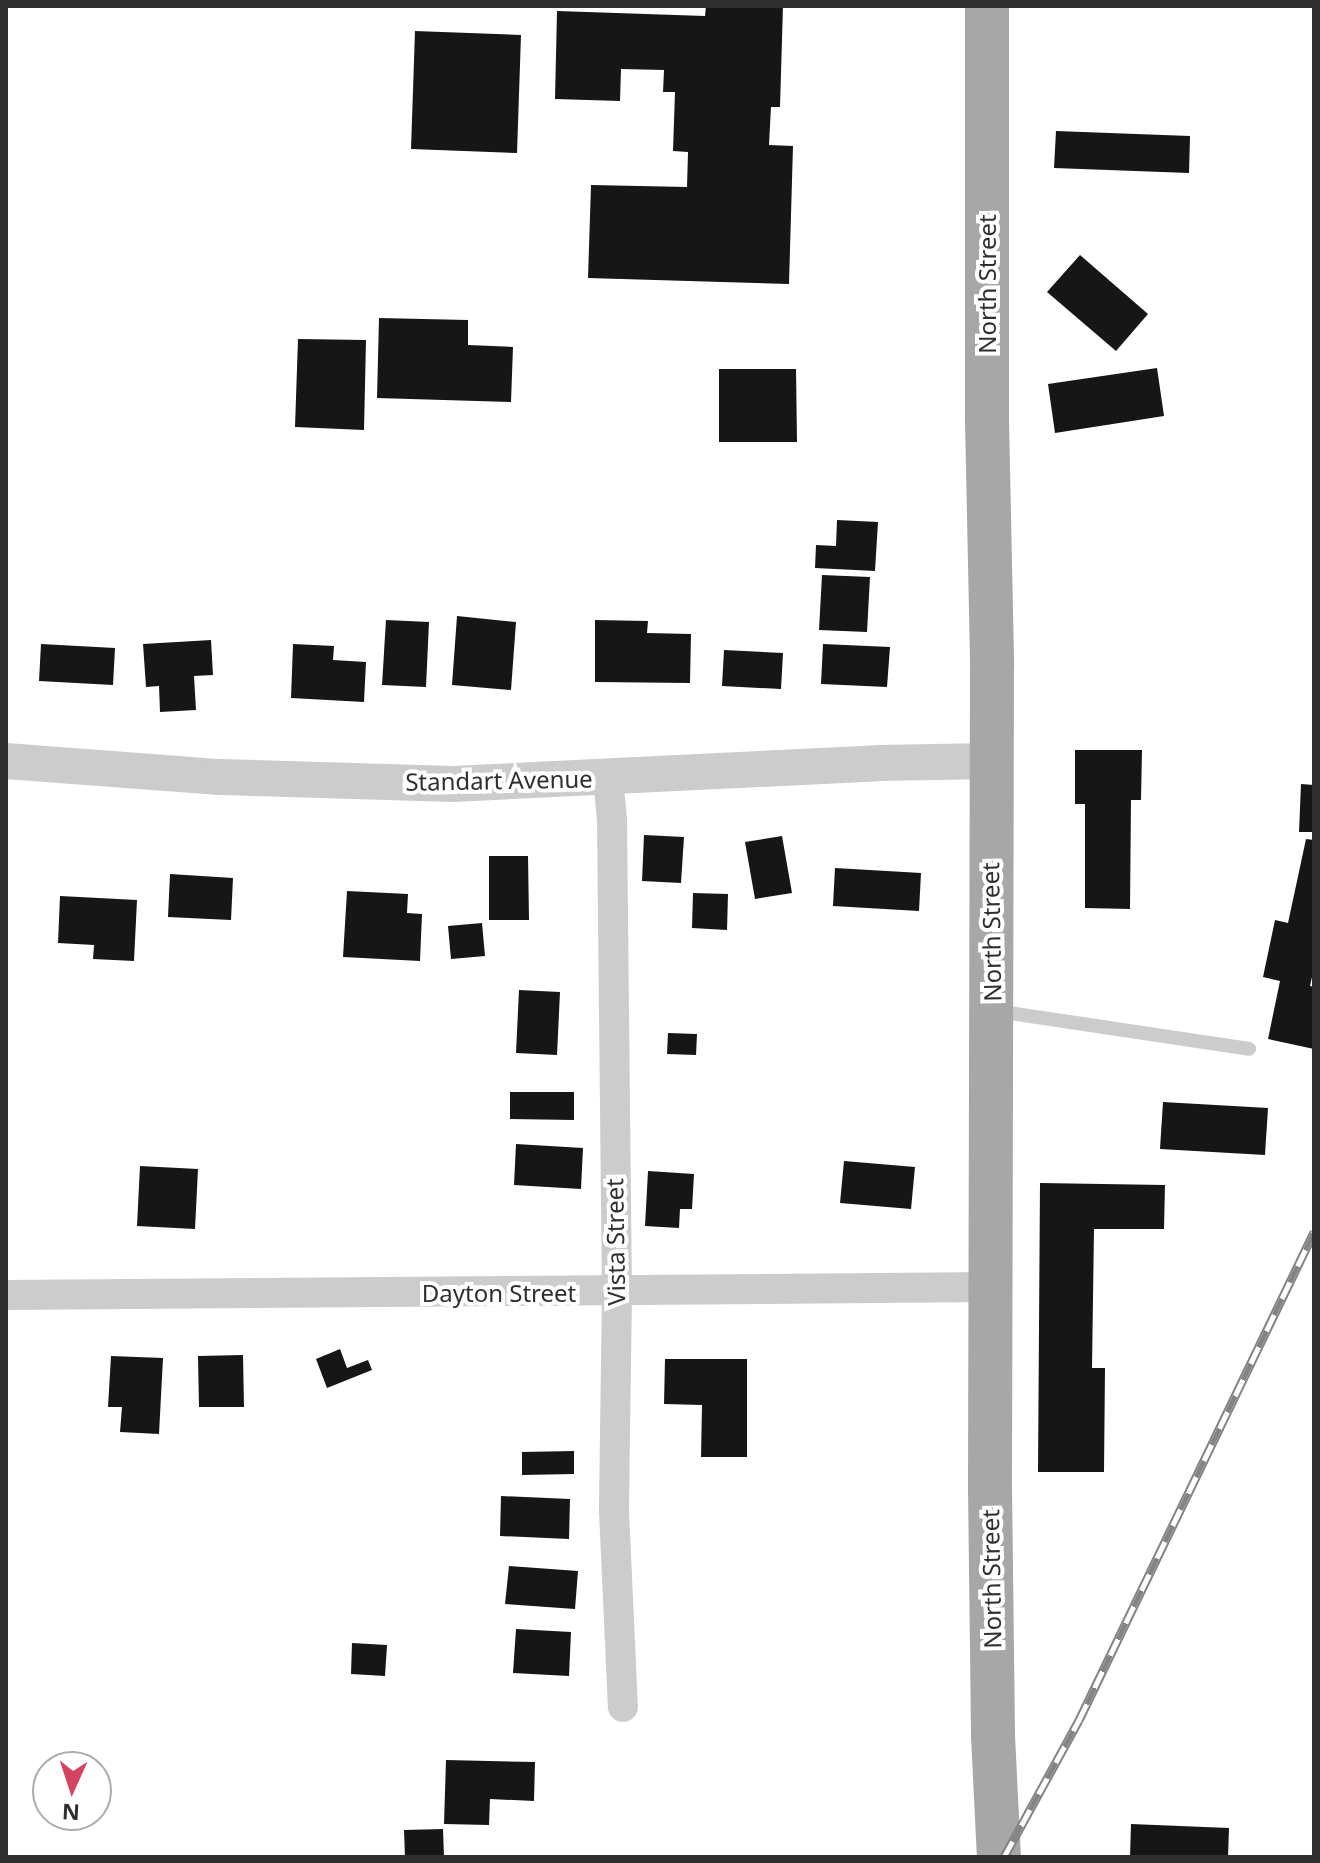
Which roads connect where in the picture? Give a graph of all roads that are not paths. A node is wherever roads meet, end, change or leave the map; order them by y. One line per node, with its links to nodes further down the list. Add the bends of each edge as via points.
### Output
1 (987, 6): 3 (main road, North Street)
2 (6, 761): 4 (street, Standart Avenue, via 220,777 453,784)
3 (991, 761): 4 (street, Standart Avenue); 5 (main road, North Street)
4 (608, 777): 8 (street, Vista Street)
5 (992, 1011): 6 (lane); 7 (main road, North Street)
6 (1249, 1049)
7 (992, 1287): 8 (street, Dayton Street); 11 (main road, North Street, via 993,1736)
8 (617, 1291): 9 (street, Dayton Street); 10 (street, Vista Street, via 614,1511)
9 (6, 1295)
10 (623, 1707)
11 (999, 1857)

